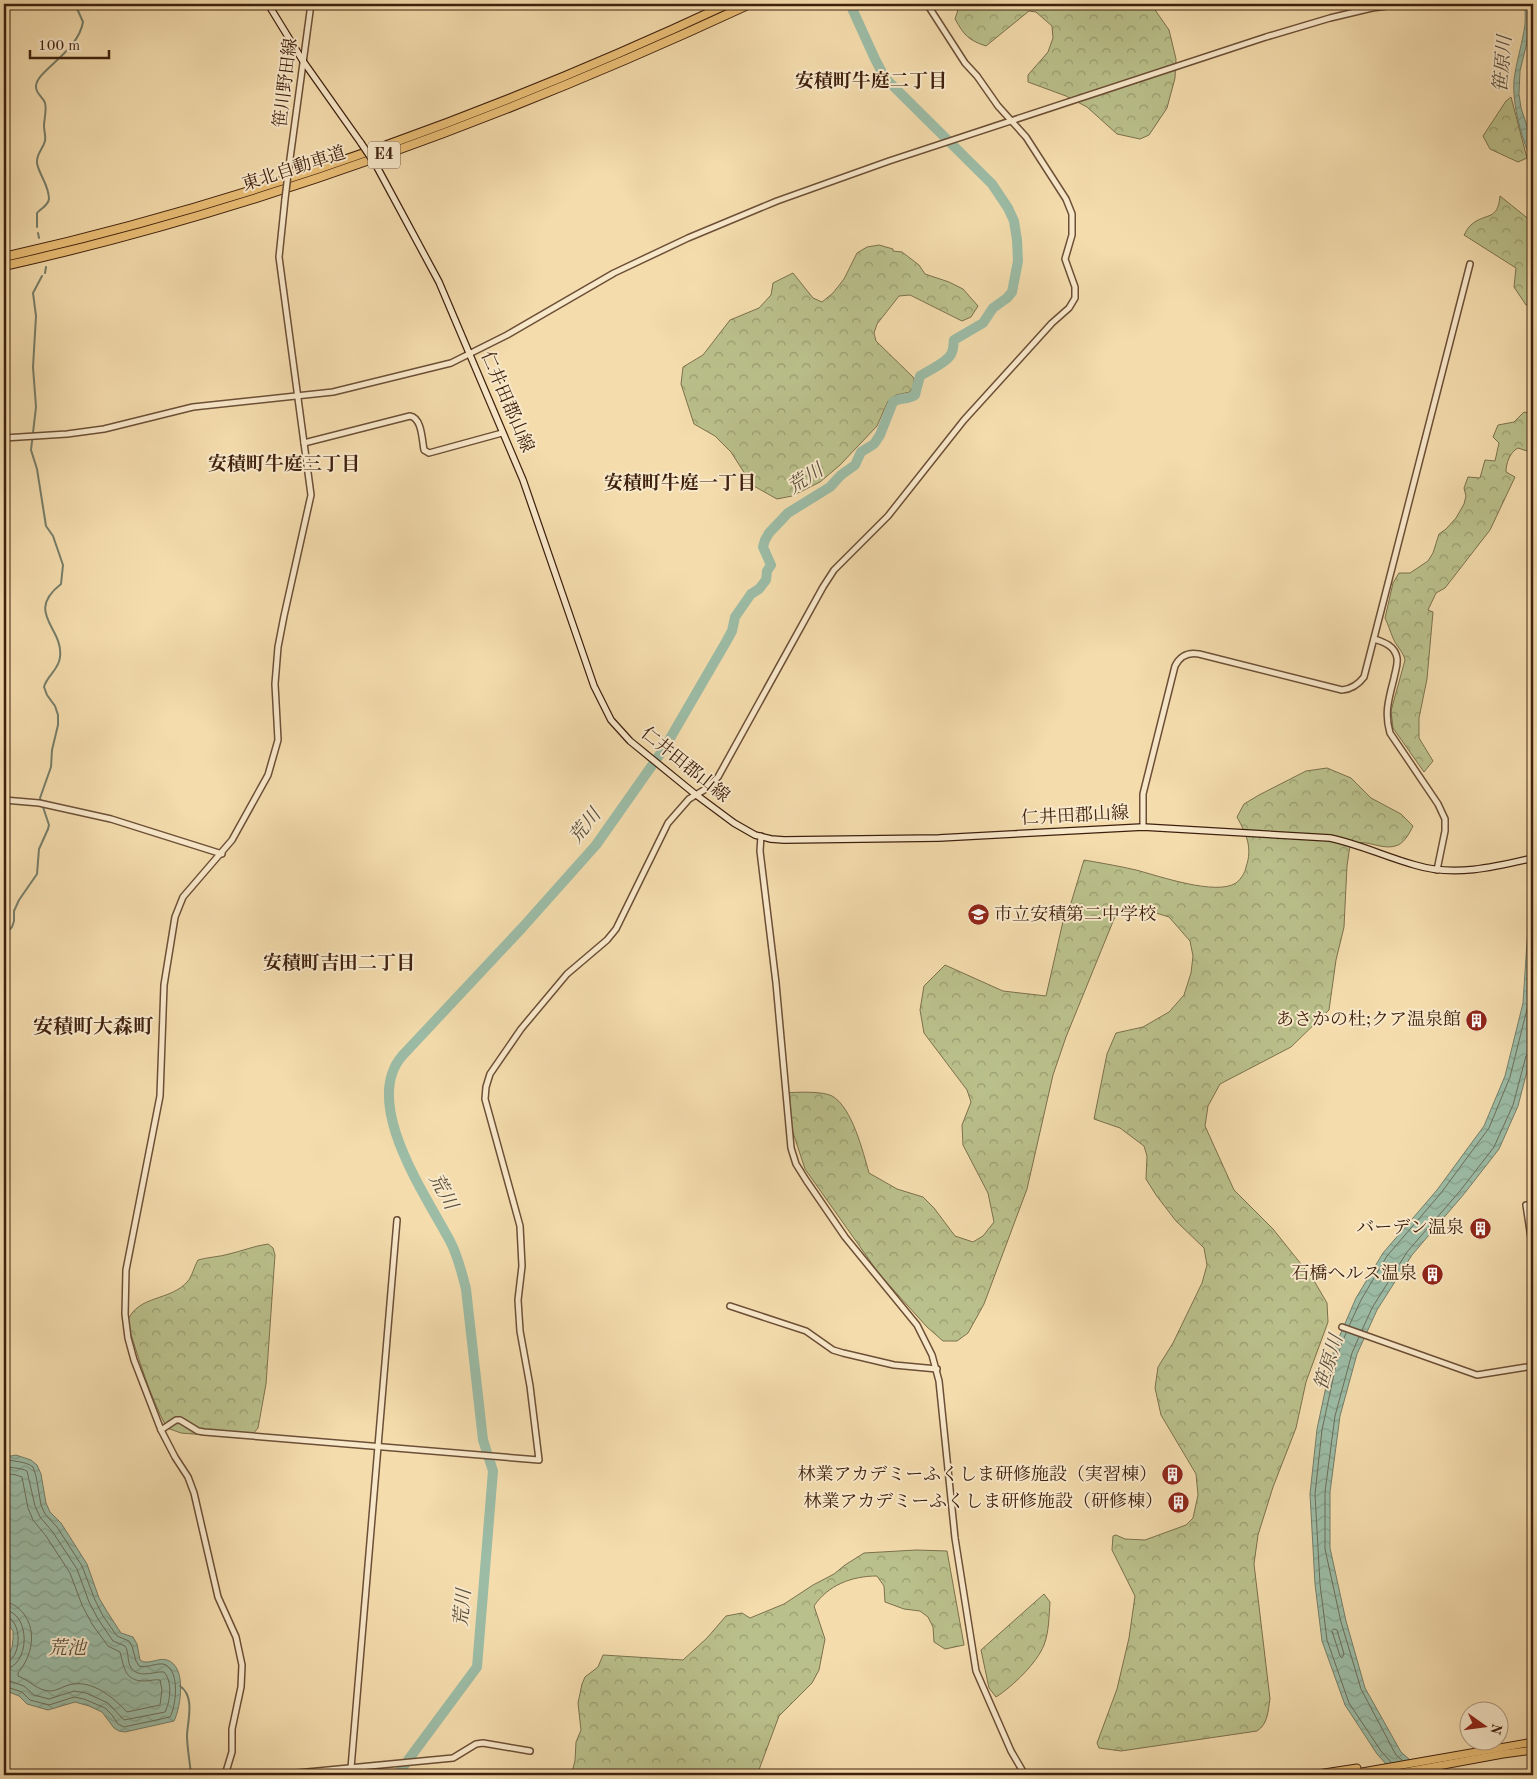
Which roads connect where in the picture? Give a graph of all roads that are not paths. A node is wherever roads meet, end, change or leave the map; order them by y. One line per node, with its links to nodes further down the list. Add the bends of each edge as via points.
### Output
1 (268, 4): 7 (main road, 仁井田郡山線)
2 (311, 4): 7 (street, 笹川野田線)
3 (728, 4): 9 (highway, 東北自動車道 / E4, via 467,115 321,167 140,223)
4 (750, 4): 11 (highway, 東北自動車道 / E4, via 548,92 368,160 142,232)
5 (927, 4): 8 (street, via 965,63)
6 (1402, 4): 8 (street, via 1330,18 1266,37)
7 (303, 61): 12 (main road, 仁井田郡山線, bridge, via 377,167 439,282); 13 (street, 笹川野田線, bridge, via 279,257)
8 (1011, 121): 12 (street, via 776,201 688,238 614,273); 18 (street, via 1026,137 1070,206 1072,235 1065,259 1075,287 1074,301 964,420 888,516 834,570 724,767 714,782)
9 (4, 257)
10 (1470, 264): 17 (street)
11 (4, 266)
12 (470, 354): 13 (street, via 451,363 365,386); 14 (main road, 仁井田郡山線)
13 (298, 397): 15 (street, via 193,407 104,429); 16 (street, 笹川野田線)
14 (502, 433): 16 (street, via 429,453 424,450 418,420 410,416); 18 (main road, 仁井田郡山線, via 523,480 594,686 606,712 630,741)
15 (4, 438)
16 (304, 443): 22 (street, 笹川野田線, via 311,495 278,647 275,684 278,740 263,784)
17 (1374, 639): 20 (street, via 1364,677 1359,684 1346,690 1199,654 1181,657 1175,666 1143,794); 24 (street, via 1388,644 1397,658 1387,708 1386,721 1390,733 1445,819)
18 (695, 794): 21 (main road, 仁井田郡山線, via 740,827); 33 (street, via 668,823 614,931 555,987 492,1070 486,1087 487,1106 520,1226 520,1331 539,1460)
19 (4, 800): 22 (street, via 39,803 112,819)
20 (1143, 827): 21 (main road, 仁井田郡山線, via 938,838 784,840); 24 (main road, 仁井田郡山線, via 1330,838)
21 (761, 836): 31 (street, via 791,1148 806,1180 845,1237 918,1325)
22 (222, 854): 32 (street, 笹川野田線, via 183,897 175,917 164,985 160,1096 126,1270 128,1338)
23 (1533, 858): 24 (main road, 仁井田郡山線, via 1465,870)
24 (1437, 870)
25 (1526, 1205): 27 (street)
26 (397, 1220): 33 (street)
27 (1533, 1251)
28 (730, 1306): 31 (street, via 806,1331 843,1354 894,1365)
29 (1343, 1328): 30 (street, via 1477,1375)
30 (1533, 1366)
31 (937, 1369): 41 (street, via 955,1538 976,1671 1011,1752)
32 (161, 1430): 33 (street, via 180,1420 204,1432); 39 (street, 笹川野田線, via 194,1493 218,1598 233,1630 240,1656 241,1687 232,1729 232,1752)
33 (378, 1446): 37 (street)
34 (1533, 1742): 38 (highway)
35 (1533, 1750): 44 (highway)
36 (530, 1751): 37 (street, via 483,1742 453,1758)
37 (351, 1768): 40 (street)
38 (1373, 1768): 42 (highway); 43 (highway)
39 (225, 1775)
40 (276, 1775)
41 (1025, 1775)
42 (1311, 1775)
43 (1345, 1775)
44 (1388, 1775)

